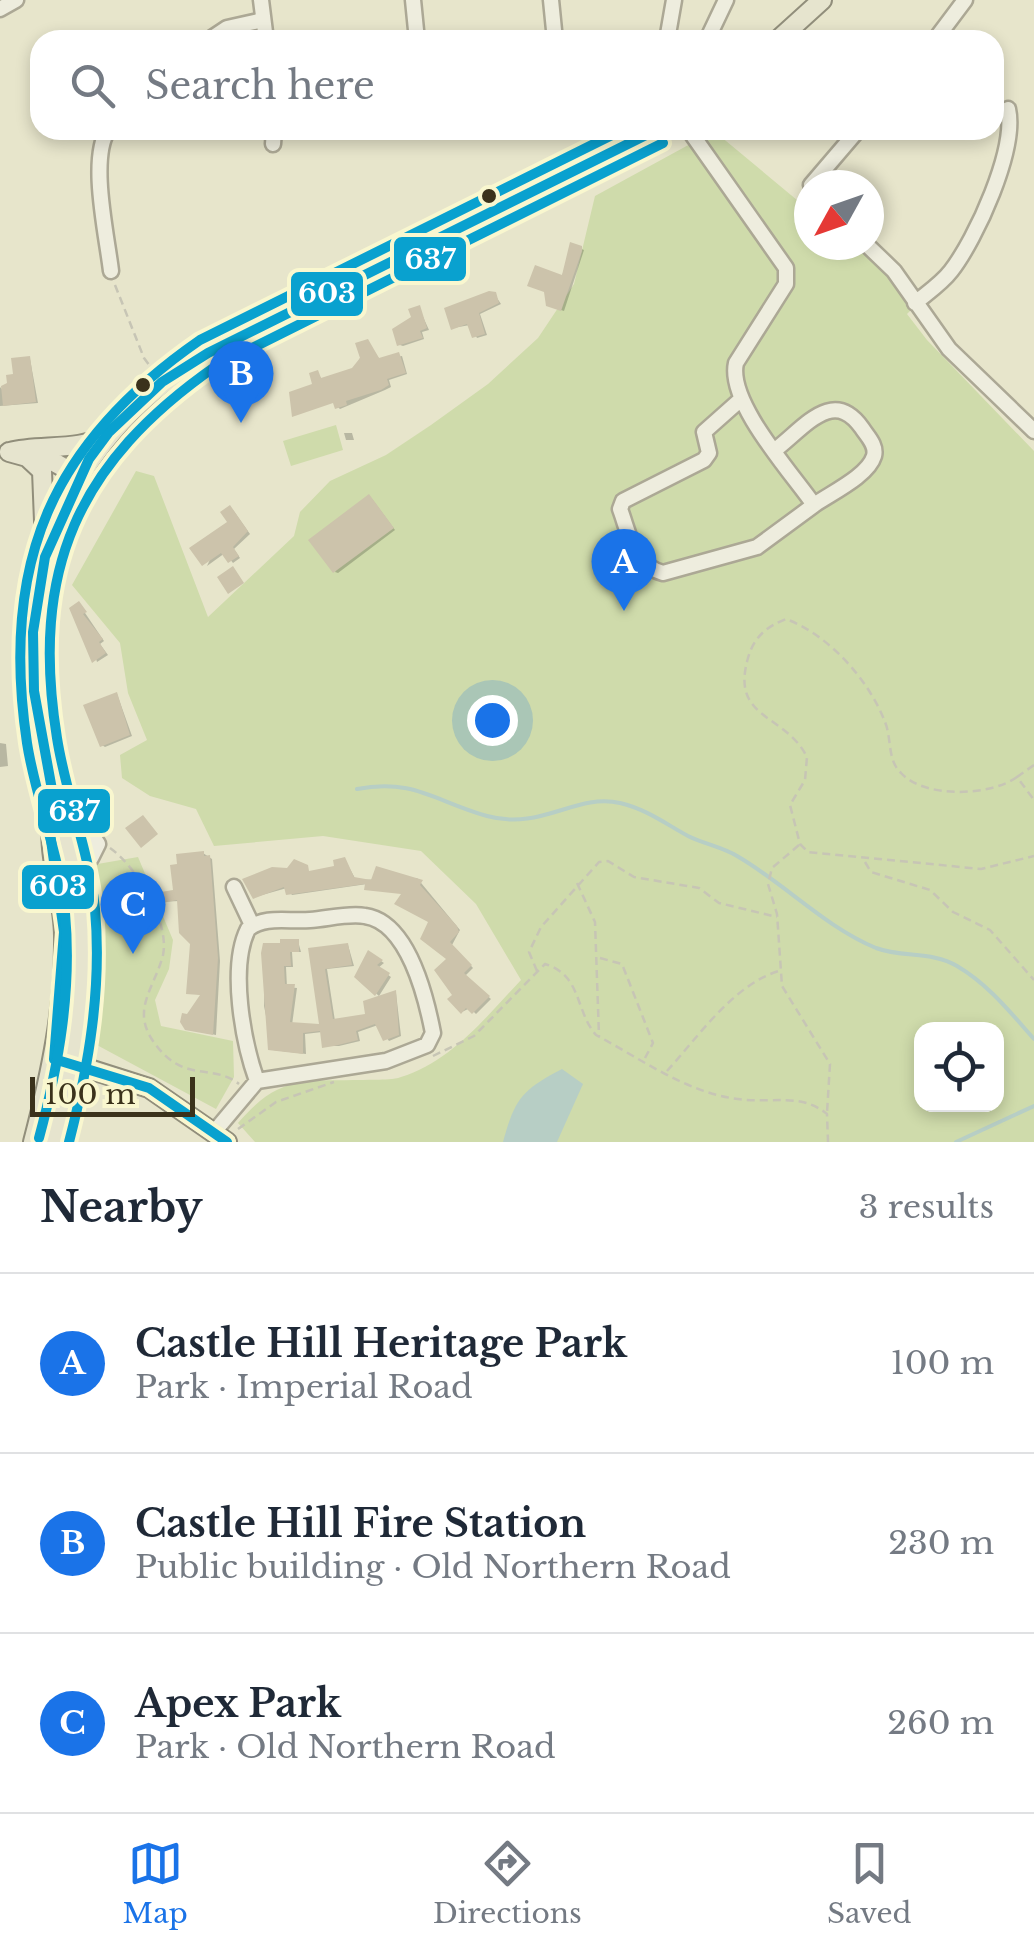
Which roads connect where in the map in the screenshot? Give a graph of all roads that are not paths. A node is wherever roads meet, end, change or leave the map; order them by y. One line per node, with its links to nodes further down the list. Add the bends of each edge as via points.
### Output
1 (16, 0): 9 (street)
2 (262, 0): 10 (street)
3 (413, 0): 13 (street)
4 (551, 0): 14 (street)
5 (674, 0): 15 (street)
6 (726, 0): 16 (street)
7 (822, 0): 17 (main road)
8 (965, 0): 18 (street)
9 (0, 10)
10 (263, 20): 11 (street); 12 (street)
11 (225, 30)
12 (264, 30)
13 (416, 30)
14 (555, 30)
15 (670, 30)
16 (712, 30)
17 (789, 30)
18 (942, 30)
19 (1008, 109): 27 (street, via 1008,142 970,243 945,279)
20 (102, 140): 26 (street)
21 (621, 140): 30 (main road, via 593,164 223,345 162,382)
22 (696, 140): 28 (street, via 786,268 786,284 736,363 732,378)
23 (850, 140): 24 (street)
24 (826, 170)
25 (883, 260): 27 (street)
26 (111, 271)
27 (915, 303): 29 (street, via 949,349)
28 (740, 400): 31 (street); 34 (street, via 707,425 710,453 704,460 623,500 620,509 640,563 663,573 757,547)
29 (1034, 431)
30 (108, 432): 32 (main road, via 86,444); 33 (main road)
31 (775, 450): 34 (street); 34 (street, via 825,412 850,411 874,457)
32 (5, 452): 33 (main road, via 48,458); 35 (main road, via 27,457 42,471)
33 (80, 477): 35 (main road)
34 (814, 505)
35 (46, 557): 36 (main road, via 33,656)
36 (54, 806): 37 (main road); 41 (main road, via 49,826 64,932)
37 (67, 832): 38 (main road); 38 (street, via 87,830 96,838 96,853)
38 (73, 861): 42 (main road, via 84,984)
39 (234, 887): 40 (street)
40 (252, 925): 43 (street, via 242,947 241,994); 43 (street, via 361,915 381,921 405,951 433,1033 422,1050 386,1061)
41 (54, 1059): 42 (main road); 45 (main road)
42 (74, 1063): 44 (main road, via 149,1088); 46 (main road)
43 (257, 1080): 44 (street)
44 (227, 1134)
45 (33, 1142)
46 (54, 1142)

